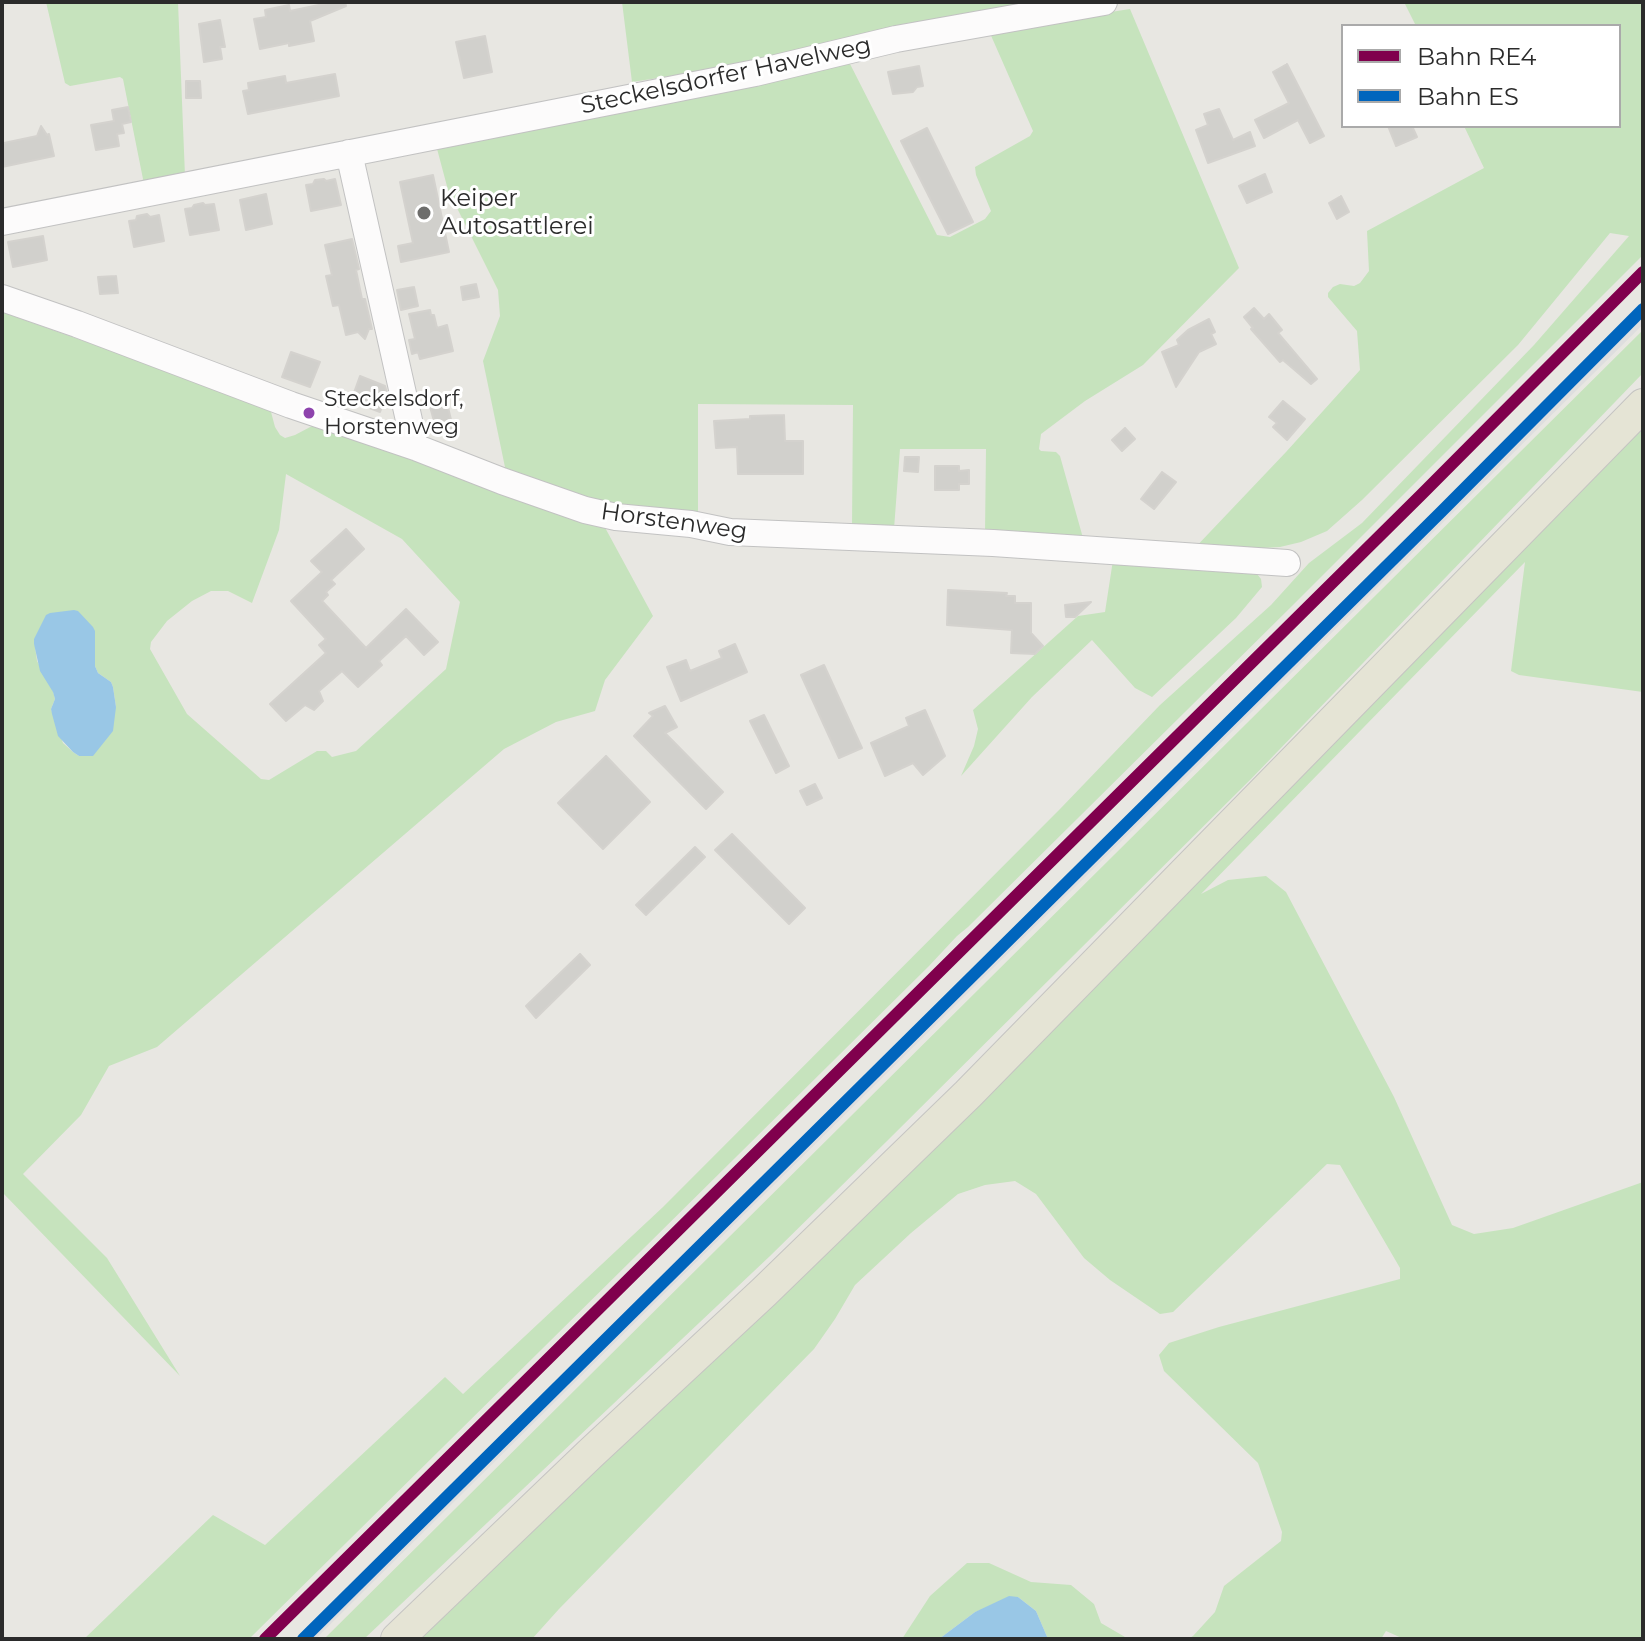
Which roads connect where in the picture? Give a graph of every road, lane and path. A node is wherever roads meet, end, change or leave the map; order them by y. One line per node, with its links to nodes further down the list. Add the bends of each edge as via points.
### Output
1 (1104, 2): 2 (street, Steckelsdorfer Havelweg, via 896,39 755,73)
2 (349, 153): 3 (street, Steckelsdorfer Havelweg); 6 (street)
3 (2, 222)
4 (2, 298): 6 (street, Horstenweg)
5 (1643, 405): 8 (main road, via 957,1105)
6 (415, 447): 7 (street, Horstenweg, via 616,517 730,532)
7 (1287, 563)
8 (397, 1639)

